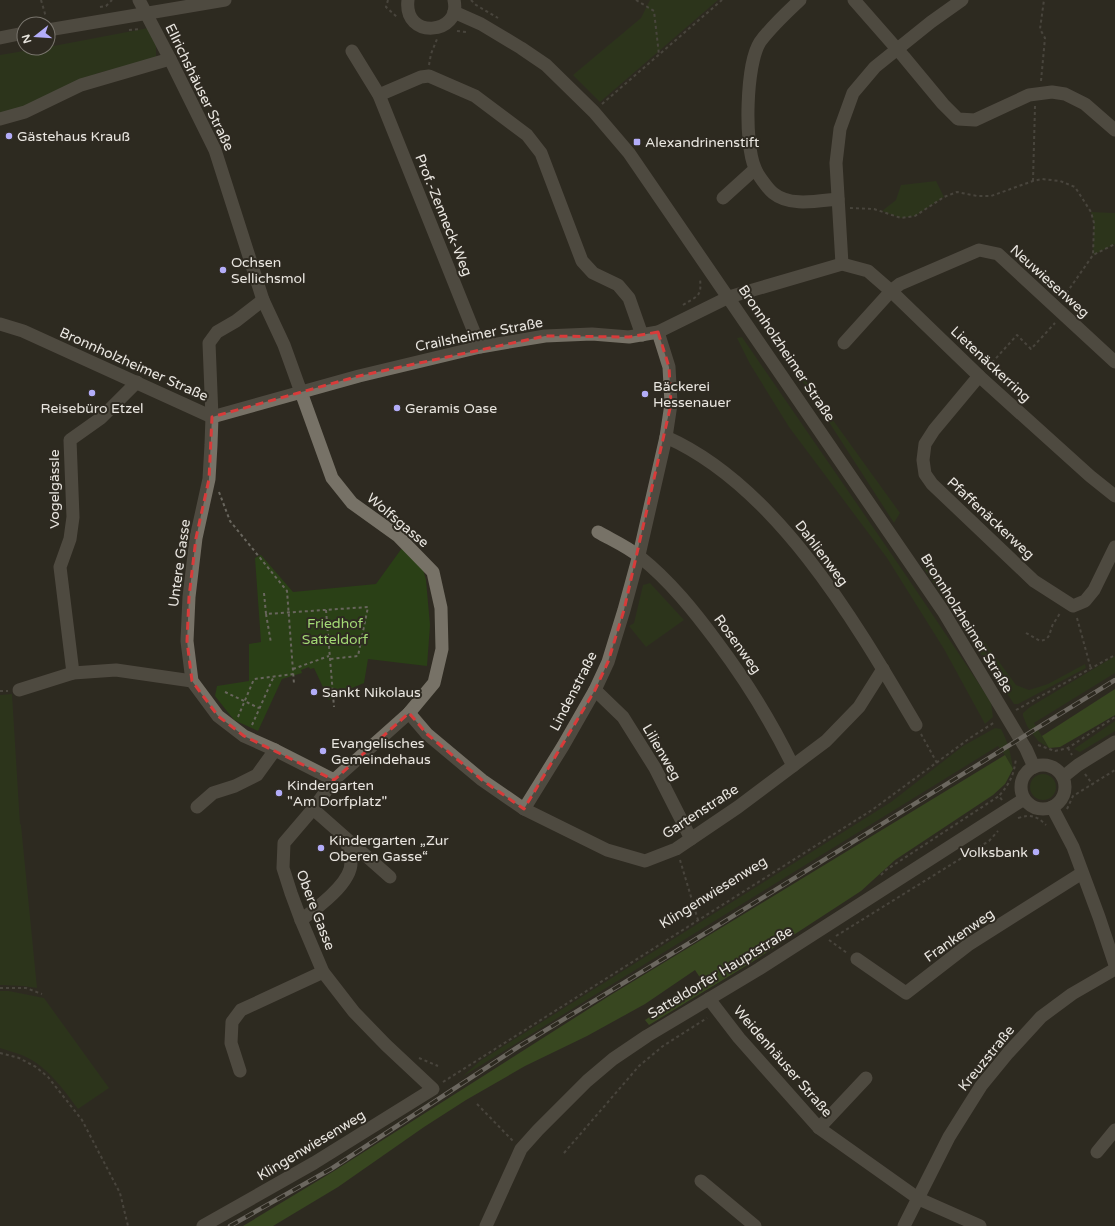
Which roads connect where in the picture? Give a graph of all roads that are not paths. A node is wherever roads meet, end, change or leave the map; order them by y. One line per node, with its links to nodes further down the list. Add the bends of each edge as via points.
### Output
1 (139, 0): 8 (street, Ellrichshäuser Straße)
2 (225, 0): 8 (street)
3 (408, 0): 7 (street, via 410,17 422,27 430,29 438,28 451,19)
4 (800, 0): 18 (street, via 760,43 753,65 748,121)
5 (854, 0): 12 (street)
6 (962, 0): 12 (street)
7 (454, 6): 23 (street, Bronnholzheimer Straße, via 472,20 546,65 594,112 629,153)
8 (146, 14): 9 (street); 14 (street, Ellrichshäuser Straße)
9 (56, 23)
10 (16, 35): 11 (street)
11 (0, 38)
12 (897, 49): 17 (street, via 942,104 958,119 975,120 1030,95 1052,92 1065,94 1085,104); 20 (street, via 875,67 853,93 840,129 836,163)
13 (352, 51): 15 (street, Prof.-Zenneck-Weg)
14 (170, 59): 16 (street, via 81,85 25,112); 24 (street, Ellrichshäuser Straße, via 216,150)
15 (379, 95): 27 (street, via 429,76 475,96 527,135 541,153 582,261 593,274 618,285 629,298); 29 (street, Prof.-Zenneck-Weg)
16 (0, 119)
17 (1115, 130)
18 (755, 169): 19 (street); 20 (street, via 773,193 786,200)
19 (723, 198)
20 (838, 203): 21 (street)
21 (842, 264): 22 (street, Lietenäckerring, via 868,271); 23 (street)
22 (891, 292): 28 (street, Neuwiesenweg); 30 (street, Neuwiesenweg, via 900,284 979,250 998,254); 31 (street, Lietenäckerring)
23 (729, 297): 26 (street, Crailsheimer Straße); 50 (street, Bronnholzheimer Straße, via 942,611)
24 (264, 300): 33 (street, Ellrichshäuser Straße); 34 (street, Untere Gasse, via 217,332 209,343)
25 (0, 324): 32 (street, Bronnholzheimer Straße, via 23,331)
26 (658, 332): 27 (street, Crailsheimer Straße); 35 (street, Lindenstraße, via 669,367 672,404)
27 (642, 335): 29 (street, Crailsheimer Straße, via 545,336)
28 (844, 342)
29 (480, 347): 33 (street, Crailsheimer Straße)
30 (1115, 362)
31 (979, 376): 36 (street, Lietenäckerring, via 1090,476); 38 (street, Pfaffenäckerweg, via 934,430 926,444 923,460 926,474 932,484 1034,581 1073,606 1085,601 1094,590)
32 (137, 382): 34 (street, Bronnholzheimer Straße); 41 (street, Vogelgässle, via 102,418 70,440 73,516 70,539 60,566)
33 (302, 392): 34 (street, Bronnholzheimer Straße); 45 (street, Wolfsgasse, via 332,478 352,503 398,536 433,572 441,608 442,649 434,683)
34 (212, 417): 42 (street, Untere Gasse, via 209,479 196,538 189,597 187,640)
35 (666, 437): 39 (street, Lindenstraße); 40 (street, Dahlienweg, via 686,446 736,480 788,532 835,595)
36 (1115, 495)
37 (598, 532): 39 (street)
38 (1115, 547)
39 (639, 556): 44 (street, Lindenstraße, via 608,662); 49 (street, Rosenweg, via 670,583 704,623 743,676 776,731)
40 (883, 669): 46 (street, Dahlienweg); 49 (street, Gartenstraße, via 859,707 826,741)
41 (73, 673): 42 (street, via 116,670); 43 (street)
42 (192, 681): 48 (street, Untere Gasse, via 218,716 244,736)
43 (19, 690)
44 (595, 690): 57 (street, Lindenstraße); 59 (street, Lilienweg, via 627,724 655,768)
45 (409, 713): 52 (street, Wolfsgasse); 57 (street, Gartenstraße, via 427,734 482,780)
46 (916, 725)
47 (1115, 742): 51 (street)
48 (275, 750): 52 (street, Untere Gasse); 54 (street, via 257,775 236,786 213,793)
49 (793, 766): 59 (street, Gartenstraße)
50 (1034, 767): 51 (street, via 1053,767); 53 (street, via 1026,772 1023,778 1021,792)
51 (1063, 777): 55 (street, via 1063,796)
52 (334, 780): 56 (street, Obere Gasse)
53 (1024, 799): 55 (street, via 1034,808); 67 (street, Satteldorfer Hauptstraße)
54 (197, 807)
55 (1052, 807): 60 (street, via 1073,847)
56 (313, 809): 58 (street); 62 (street, Obere Gasse, via 284,844 283,868)
57 (524, 809): 59 (street, Gartenstraße, via 606,850 645,860 676,849)
58 (345, 838): 61 (street); 62 (street, via 351,863 346,878 325,903)
59 (691, 839)
60 (1082, 873): 63 (street, Frankenweg, via 968,945 906,994); 64 (street)
61 (390, 877)
62 (301, 920): 66 (street, Obere Gasse)
63 (857, 959)
64 (1115, 965)
65 (1115, 969): 75 (street, Kreuzstraße, via 1041,1016 1008,1053 981,1086 949,1137)
66 (323, 972): 68 (street, via 241,1010 232,1022 231,1043); 70 (street, Obere Gasse, via 354,1012)
67 (709, 999): 71 (street, Weidenhäuser Straße); 77 (street, Satteldorfer Hauptstraße, via 613,1059 538,1130 521,1149)
68 (240, 1071)
69 (866, 1078): 71 (street)
70 (433, 1088): 76 (street, Klingenwiesenweg, via 314,1163)
71 (819, 1128): 75 (street, Weidenhäuser Straße)
72 (1115, 1130): 73 (street)
73 (1097, 1152)
74 (701, 1181): 78 (street)
75 (919, 1199): 79 (street, Kreuzstraße); 80 (street, Weidenhäuser Straße)
76 (203, 1226)
77 (486, 1226)
78 (755, 1226)
79 (904, 1226)
80 (980, 1226)

